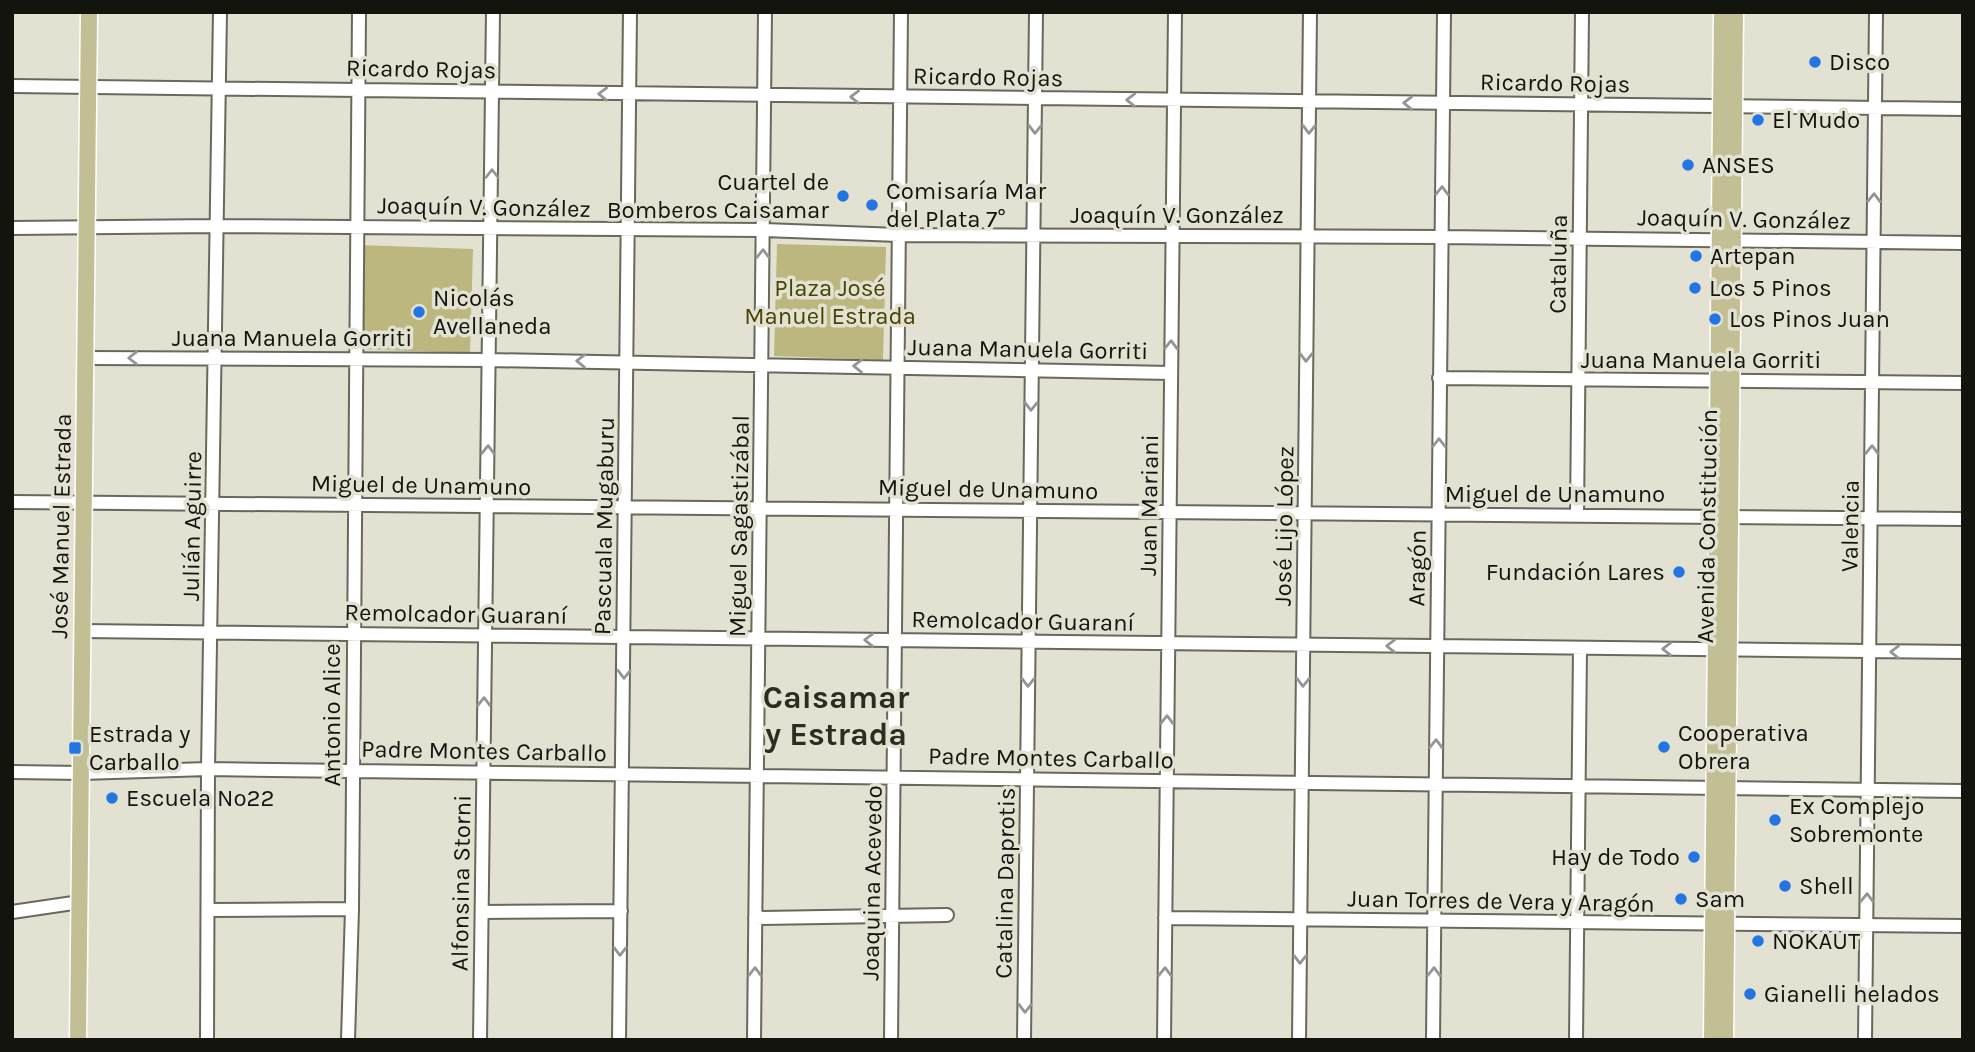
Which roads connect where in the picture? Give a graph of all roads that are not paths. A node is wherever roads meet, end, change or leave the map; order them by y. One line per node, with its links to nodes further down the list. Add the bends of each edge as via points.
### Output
1 (89, 12): 17 (main road, José Manuel Estrada)
2 (220, 12): 18 (street, Julián Aguirre)
3 (359, 12): 19 (street, Antonio Alice)
4 (493, 12): 20 (street, Alfonsina Storni)
5 (630, 12): 21 (street, Pascuala Mugaburu)
6 (765, 12): 22 (street, Miguel Sagastizábal)
7 (901, 12): 23 (street, Joaquina Acevedo)
8 (1036, 12): 24 (street, Catalina Daprotis)
9 (1175, 12): 25 (street, Juan Mariani)
10 (1310, 12): 26 (street, José Lijo López)
11 (1444, 12): 27 (street, Aragón)
12 (1582, 12): 28 (street, Cataluña)
13 (1722, 12): 29 (main road, Avenida Constitución)
14 (1735, 12): 29 (main road, Avenida Constitución)
15 (1876, 12): 30 (street, Valencia)
16 (12, 86): 17 (street, Ricardo Rojas)
17 (88, 87): 18 (street, Ricardo Rojas); 32 (main road, José Manuel Estrada)
18 (219, 89): 19 (street, Ricardo Rojas); 33 (street, Julián Aguirre)
19 (358, 89): 20 (street, Ricardo Rojas); 34 (street, Antonio Alice)
20 (492, 92): 21 (street, Ricardo Rojas, one-way to 20); 36 (street, Alfonsina Storni, one-way to 20)
21 (629, 94): 22 (street, Ricardo Rojas); 37 (street, Pascuala Mugaburu)
22 (764, 96): 23 (street, Ricardo Rojas, one-way to 22); 38 (street, Miguel Sagastizábal)
23 (900, 97): 24 (street, Ricardo Rojas); 39 (street, Joaquina Acevedo)
24 (1035, 99): 25 (street, Ricardo Rojas, one-way to 24); 40 (street, Catalina Daprotis, one-way to 40)
25 (1174, 100): 26 (street, Ricardo Rojas); 41 (street, Juan Mariani)
26 (1309, 102): 27 (street, Ricardo Rojas, one-way to 26); 42 (street, José Lijo López, one-way to 42)
27 (1443, 103): 28 (street, Ricardo Rojas); 43 (street, Aragón, one-way to 27)
28 (1581, 105): 29 (street, Ricardo Rojas); 44 (street, Cataluña)
29 (1728, 106): 30 (street, Ricardo Rojas); 45 (main road, Avenida Constitución)
30 (1875, 107): 31 (street, Ricardo Rojas); 46 (street, Valencia, one-way to 30)
31 (1963, 108)
32 (86, 226): 33 (street, Joaquín V. González); 35 (street, Joaquín V. González); 48 (main road, José Manuel Estrada)
33 (217, 226): 34 (street, Joaquín V. González); 50 (street, Julián Aguirre)
34 (356, 227): 36 (street, Joaquín V. González); 49 (street, Antonio Alice)
35 (12, 228)
36 (492, 229): 37 (street, Joaquín V. González); 51 (street, Alfonsina Storni)
37 (628, 229): 38 (street, Joaquín V. González); 52 (street, Pascuala Mugaburu)
38 (764, 230): 39 (street, Joaquín V. González); 53 (street, Miguel Sagastizábal, one-way to 38)
39 (899, 235): 40 (street, Joaquín V. González); 54 (street, Joaquina Acevedo)
40 (1033, 235): 41 (street, Joaquín V. González); 55 (street, Catalina Daprotis)
41 (1172, 236): 42 (street, Joaquín V. González); 56 (street, Juan Mariani, one-way to 41)
42 (1308, 236): 43 (street, Joaquín V. González); 72 (street, José Lijo López, one-way to 72)
43 (1442, 237): 44 (street, Joaquín V. González); 57 (street, Aragón)
44 (1580, 238): 45 (street, Joaquín V. González); 58 (street, Cataluña)
45 (1726, 240): 46 (street, Joaquín V. González); 59 (main road, Avenida Constitución)
46 (1874, 242): 47 (street, Joaquín V. González); 60 (street, Valencia)
47 (1963, 243)
48 (86, 358): 50 (street, Juana Manuela Gorriti, one-way to 48); 63 (main road, José Manuel Estrada)
49 (356, 358): 50 (street, Juana Manuela Gorriti); 51 (street, Juana Manuela Gorriti); 65 (street, Antonio Alice)
50 (215, 359): 64 (street, Julián Aguirre)
51 (489, 360): 52 (street, Juana Manuela Gorriti, one-way to 51); 66 (street, Alfonsina Storni, one-way to 51)
52 (627, 362): 53 (street, Juana Manuela Gorriti); 67 (street, Pascuala Mugaburu)
53 (761, 364): 54 (street, Juana Manuela Gorriti, one-way to 53); 68 (street, Miguel Sagastizábal)
54 (898, 366): 55 (street, Juana Manuela Gorriti); 69 (street, Joaquina Acevedo)
55 (1032, 369): 56 (street, Juana Manuela Gorriti); 70 (street, Catalina Daprotis, one-way to 70)
56 (1171, 373): 71 (street, Juan Mariani)
57 (1439, 378): 58 (street, Juana Manuela Gorriti); 73 (street, Aragón, one-way to 57)
58 (1578, 380): 59 (street, Juana Manuela Gorriti); 74 (street, Cataluña)
59 (1725, 380): 60 (street, Juana Manuela Gorriti); 75 (main road, Avenida Constitución)
60 (1872, 382): 61 (street, Juana Manuela Gorriti); 76 (street, Valencia, one-way to 60)
61 (1963, 383)
62 (12, 502): 63 (street, Miguel de Unamuno)
63 (84, 502): 64 (street, Miguel de Unamuno); 78 (main road, José Manuel Estrada)
64 (214, 503): 65 (street, Miguel de Unamuno); 79 (street, Julián Aguirre)
65 (355, 505): 66 (street, Miguel de Unamuno); 80 (street, Antonio Alice)
66 (487, 506): 67 (street, Miguel de Unamuno); 81 (street, Alfonsina Storni)
67 (625, 508): 68 (street, Miguel de Unamuno); 82 (street, Pascuala Mugaburu)
68 (760, 508): 69 (street, Miguel de Unamuno); 83 (street, Miguel Sagastizábal)
69 (896, 510): 70 (street, Miguel de Unamuno); 84 (street, Joaquina Acevedo)
70 (1030, 511): 71 (street, Miguel de Unamuno); 85 (street, Catalina Daprotis)
71 (1170, 512): 72 (street, Miguel de Unamuno); 86 (street, Juan Mariani)
72 (1305, 513): 73 (street, Miguel de Unamuno); 87 (street, José Lijo López)
73 (1439, 514): 74 (street, Miguel de Unamuno); 88 (street, Aragón)
74 (1577, 515): 75 (street, Miguel de Unamuno)
75 (1723, 517): 76 (street, Miguel de Unamuno); 90 (main road, Avenida Constitución)
76 (1871, 518): 77 (street, Miguel de Unamuno); 91 (street, Valencia)
77 (1963, 519)
78 (83, 631): 79 (street, Remolcador Guaraní); 97 (main road, José Manuel Estrada)
79 (212, 633): 80 (street, Remolcador Guaraní); 93 (street, Julián Aguirre)
80 (354, 634): 81 (street, Remolcador Guaraní); 94 (street, Antonio Alice)
81 (485, 636): 82 (street, Remolcador Guaraní); 96 (street, Alfonsina Storni, one-way to 81)
82 (624, 637): 83 (street, Remolcador Guaraní); 98 (street, Pascuala Mugaburu, one-way to 98)
83 (758, 639): 84 (street, Remolcador Guaraní, one-way to 83); 99 (street, Miguel Sagastizábal)
84 (895, 640): 85 (street, Remolcador Guaraní); 100 (street, Joaquina Acevedo)
85 (1029, 642): 86 (street, Remolcador Guaraní); 101 (street, Catalina Daprotis, one-way to 101)
86 (1168, 643): 87 (street, Remolcador Guaraní); 102 (street, Juan Mariani, one-way to 86)
87 (1304, 645): 88 (street, Remolcador Guaraní, one-way to 87); 103 (street, José Lijo López, one-way to 103)
88 (1437, 646): 89 (street, Remolcador Guaraní); 104 (street, Aragón, one-way to 88)
89 (1580, 648): 90 (street, Remolcador Guaraní, one-way to 89); 105 (street)
90 (1722, 650): 91 (street, Remolcador Guaraní); 106 (main road, Avenida Constitución)
91 (1869, 651): 92 (street, Remolcador Guaraní, one-way to 91); 107 (street, Valencia)
92 (1963, 652)
93 (208, 769): 94 (street, Padre Montes Carballo); 97 (street, Padre Montes Carballo); 111 (street, Julián Aguirre)
94 (353, 771): 96 (street, Padre Montes Carballo); 110 (street, Antonio Alice)
95 (12, 772): 97 (street, Padre Montes Carballo)
96 (484, 772): 98 (street, Padre Montes Carballo); 114 (street, Alfonsina Storni)
97 (82, 773): 109 (main road, José Manuel Estrada)
98 (622, 774): 99 (street, Padre Montes Carballo); 112 (street, Pascuala Mugaburu)
99 (757, 776): 100 (street, Padre Montes Carballo); 117 (street, Miguel Sagastizábal)
100 (894, 777): 101 (street, Padre Montes Carballo); 116 (street, Joaquina Acevedo)
101 (1027, 779): 102 (street, Padre Montes Carballo); 133 (street, Catalina Daprotis, one-way to 133)
102 (1167, 781): 103 (street, Padre Montes Carballo); 118 (street, Juan Mariani)
103 (1302, 783): 104 (street, Padre Montes Carballo); 119 (street, José Lijo López)
104 (1436, 784): 105 (street, Padre Montes Carballo); 120 (street, Aragón)
105 (1578, 786): 106 (street, Padre Montes Carballo); 121 (street)
106 (1721, 788): 107 (street, Padre Montes Carballo); 122 (main road, Avenida Constitución)
107 (1868, 790): 108 (street, Padre Montes Carballo); 123 (street, Valencia, one-way to 107)
108 (1963, 791)
109 (80, 902): 113 (street); 125 (main road, José Manuel Estrada)
110 (352, 909): 111 (street); 128 (street, Antonio Alice)
111 (208, 910): 127 (street, Julián Aguirre)
112 (621, 911): 114 (street); 130 (street, Pascuala Mugaburu, one-way to 130)
113 (12, 912)
114 (482, 912): 129 (street, Alfonsina Storni)
115 (947, 915): 116 (street)
116 (892, 916): 117 (street); 132 (street, Joaquina Acevedo)
117 (755, 918): 131 (street, Miguel Sagastizábal, one-way to 117)
118 (1165, 918): 119 (street, Juan Torres de Vera y Aragón); 134 (street, Juan Mariani, one-way to 118)
119 (1300, 920): 120 (street, Juan Torres de Vera y Aragón); 135 (street, José Lijo López, one-way to 135)
120 (1434, 921): 121 (street, Juan Torres de Vera y Aragón); 136 (street, Aragón, one-way to 120)
121 (1577, 922): 122 (street, Juan Torres de Vera y Aragón); 137 (street)
122 (1719, 924): 123 (street, Juan Torres de Vera y Aragón); 138 (main road, Avenida Constitución); 139 (main road, Avenida Constitución)
123 (1867, 925): 124 (street, Juan Torres de Vera y Aragón); 140 (street, Valencia)
124 (1963, 926)
125 (78, 1040): 126 (street)
126 (87, 1040)
127 (207, 1040)
128 (348, 1040)
129 (480, 1040)
130 (619, 1040)
131 (754, 1040)
132 (891, 1040)
133 (1024, 1040)
134 (1164, 1040)
135 (1299, 1040)
136 (1433, 1040)
137 (1576, 1040)
138 (1712, 1040)
139 (1725, 1040)
140 (1866, 1040)

